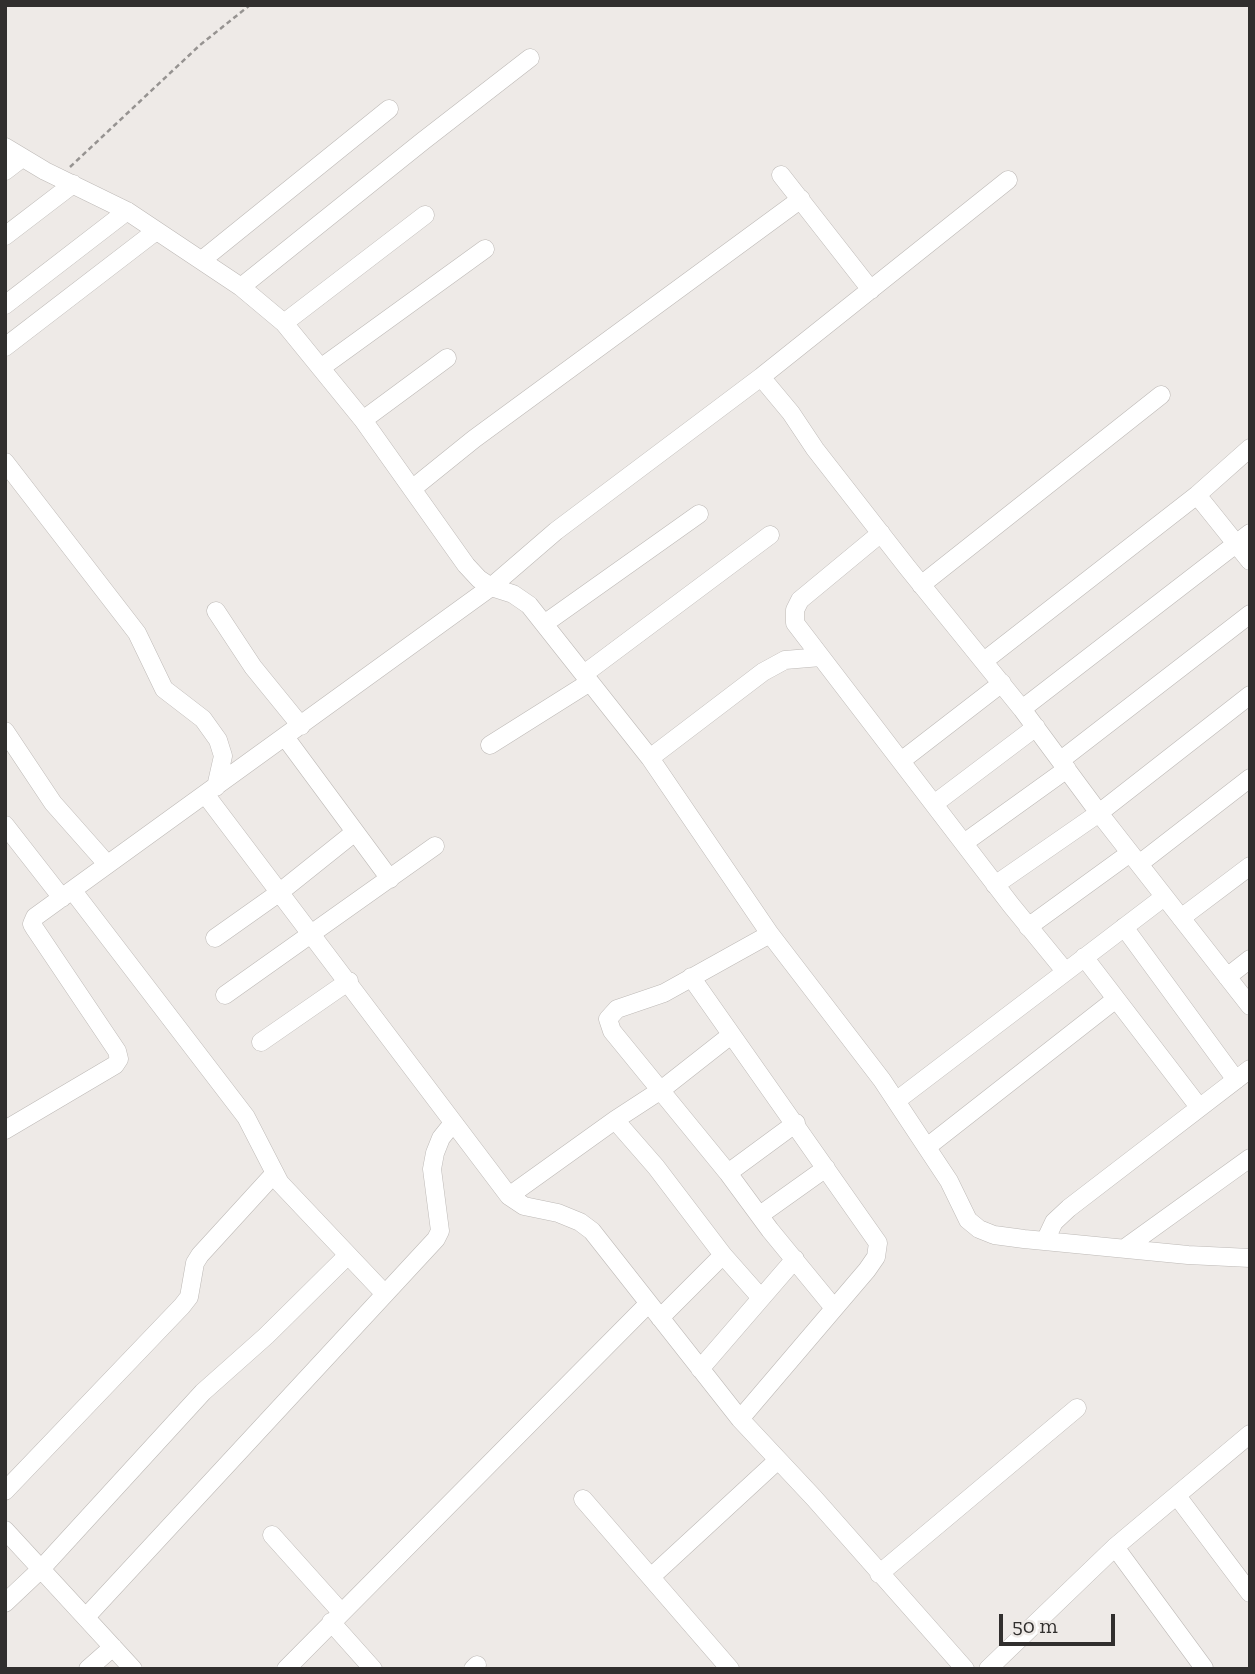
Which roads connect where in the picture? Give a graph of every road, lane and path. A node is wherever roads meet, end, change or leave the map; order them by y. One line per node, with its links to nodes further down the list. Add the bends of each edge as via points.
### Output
1 (250, 5): 9 (path, via 200,45)
2 (530, 58): 17 (street)
3 (389, 108): 16 (street)
4 (5, 147): 5 (street)
5 (22, 158): 6 (street); 9 (street)
6 (5, 171)
7 (781, 175): 10 (street)
8 (1009, 180): 18 (street)
9 (66, 181): 11 (street); 14 (street)
10 (801, 199): 18 (street); 29 (street)
11 (127, 211): 13 (street); 19 (street)
12 (425, 215): 20 (street)
13 (156, 231): 16 (street); 21 (street)
14 (5, 236)
15 (485, 249): 23 (street)
16 (202, 260): 17 (street)
17 (241, 287): 20 (street)
18 (871, 290): 24 (street)
19 (5, 305)
20 (284, 323): 23 (street)
21 (5, 347)
22 (447, 358): 26 (street)
23 (322, 367): 26 (street)
24 (761, 377): 32 (street); 37 (street, via 556,531)
25 (1161, 395): 36 (street)
26 (363, 419): 29 (street)
27 (1250, 447): 30 (street)
28 (5, 462): 56 (street, via 137,633 164,689 203,719 218,740 223,756)
29 (412, 489): 37 (street, via 466,565)
30 (1198, 495): 34 (street); 42 (street)
31 (699, 514): 40 (street)
32 (881, 533): 36 (street); 41 (street, via 796,604 796,623)
33 (771, 535): 43 (street)
34 (1243, 538): 35 (street); 46 (street)
35 (1250, 561)
36 (921, 585): 42 (street)
37 (491, 587): 40 (street, via 529,605); 47 (street)
38 (216, 611): 47 (street)
39 (1250, 614): 54 (street)
40 (544, 624): 43 (street)
41 (821, 657): 52 (street, via 785,660 763,672); 53 (street)
42 (984, 661): 44 (street)
43 (587, 678): 51 (street); 52 (street)
44 (1002, 684): 46 (street); 53 (street)
45 (1250, 695): 58 (street)
46 (1022, 709): 48 (street)
47 (301, 726): 50 (street)
48 (1036, 727): 54 (street); 57 (street)
49 (5, 732): 64 (street, via 53,803)
50 (285, 737): 56 (street); 60 (street)
51 (490, 746)
52 (650, 758): 75 (street)
53 (901, 761): 57 (street)
54 (1064, 765): 58 (street); 61 (street)
55 (1250, 778): 63 (street)
56 (211, 790): 64 (street); 68 (street)
57 (933, 804): 61 (street)
58 (1099, 813): 63 (street); 67 (street)
59 (5, 825): 69 (street)
60 (355, 832): 66 (street); 68 (street)
61 (964, 843): 67 (street)
62 (435, 846): 66 (street)
63 (1135, 859): 70 (street); 72 (street)
64 (107, 864): 69 (street)
65 (1250, 866): 71 (street)
66 (390, 879): 74 (street)
67 (995, 885): 72 (street)
68 (280, 892): 74 (street); 76 (street)
69 (67, 894): 95 (street, via 32,924 119,1059); 100 (street, via 246,1116)
70 (1164, 897): 71 (street); 73 (street)
71 (1181, 918): 81 (street)
72 (1028, 927): 79 (street)
73 (1124, 927): 77 (street); 88 (street)
74 (313, 934): 82 (street); 83 (street)
75 (770, 934): 80 (street); 90 (street)
76 (215, 938)
77 (1084, 957): 79 (street); 84 (street)
78 (1250, 958): 81 (street)
79 (1065, 971): 90 (street)
80 (691, 977): 86 (street); 89 (street, via 652,998 617,1009 608,1019 612,1031)
81 (1227, 977): 85 (street)
82 (349, 981): 87 (street); 93 (street)
83 (225, 995)
84 (1116, 999): 91 (street); 96 (street)
85 (1250, 1006)
86 (731, 1035): 89 (street); 94 (street)
87 (261, 1042)
88 (1243, 1074): 91 (street)
89 (661, 1090): 92 (street); 99 (street)
90 (896, 1101): 96 (street)
91 (1199, 1107): 103 (street, via 1069,1208 1054,1222)
92 (615, 1120): 101 (street); 106 (street)
93 (453, 1123): 101 (street); 109 (street, via 441,1138 432,1168 440,1231)
94 (796, 1123): 98 (street); 99 (street)
95 (5, 1130)
96 (927, 1147): 103 (street, via 968,1220 979,1229)
97 (1250, 1158): 104 (street)
98 (826, 1168): 102 (street); 112 (street, via 878,1243 872,1264)
99 (728, 1173): 102 (street)
100 (274, 1174): 105 (street); 119 (street, via 200,1255 189,1297 182,1306)
101 (509, 1196): 111 (street, via 524,1206 580,1222 605,1245)
102 (760, 1215): 108 (street)
103 (1045, 1241): 104 (street)
104 (1125, 1248): 107 (street)
105 (348, 1255): 109 (street); 125 (street, via 203,1392)
106 (723, 1255): 110 (street); 113 (street)
107 (1250, 1258)
108 (795, 1259): 110 (street); 112 (street)
109 (385, 1294): 130 (street)
110 (761, 1298): 114 (street)
111 (649, 1304): 113 (street); 131 (street)
112 (834, 1308): 116 (street)
113 (660, 1318): 114 (street)
114 (700, 1369): 116 (street)
115 (1077, 1408): 126 (street)
116 (740, 1419): 118 (street)
117 (1250, 1434): 120 (street)
118 (778, 1460): 126 (street); 127 (street)
119 (5, 1492)
120 (1177, 1496): 124 (street); 128 (street)
121 (583, 1499): 127 (street)
122 (5, 1530): 125 (street)
123 (272, 1535): 131 (street)
124 (1115, 1547): 133 (street); 134 (street)
125 (41, 1569): 129 (street); 130 (street)
126 (879, 1574): 140 (street)
127 (651, 1577): 139 (street)
128 (1250, 1593)
129 (5, 1604)
130 (86, 1616): 132 (street)
131 (336, 1617): 137 (street); 138 (street)
132 (113, 1647): 135 (street); 136 (street)
133 (990, 1668)
134 (1204, 1668)
135 (88, 1669)
136 (133, 1669)
137 (286, 1669)
138 (373, 1669)
139 (730, 1669)
140 (965, 1669)

